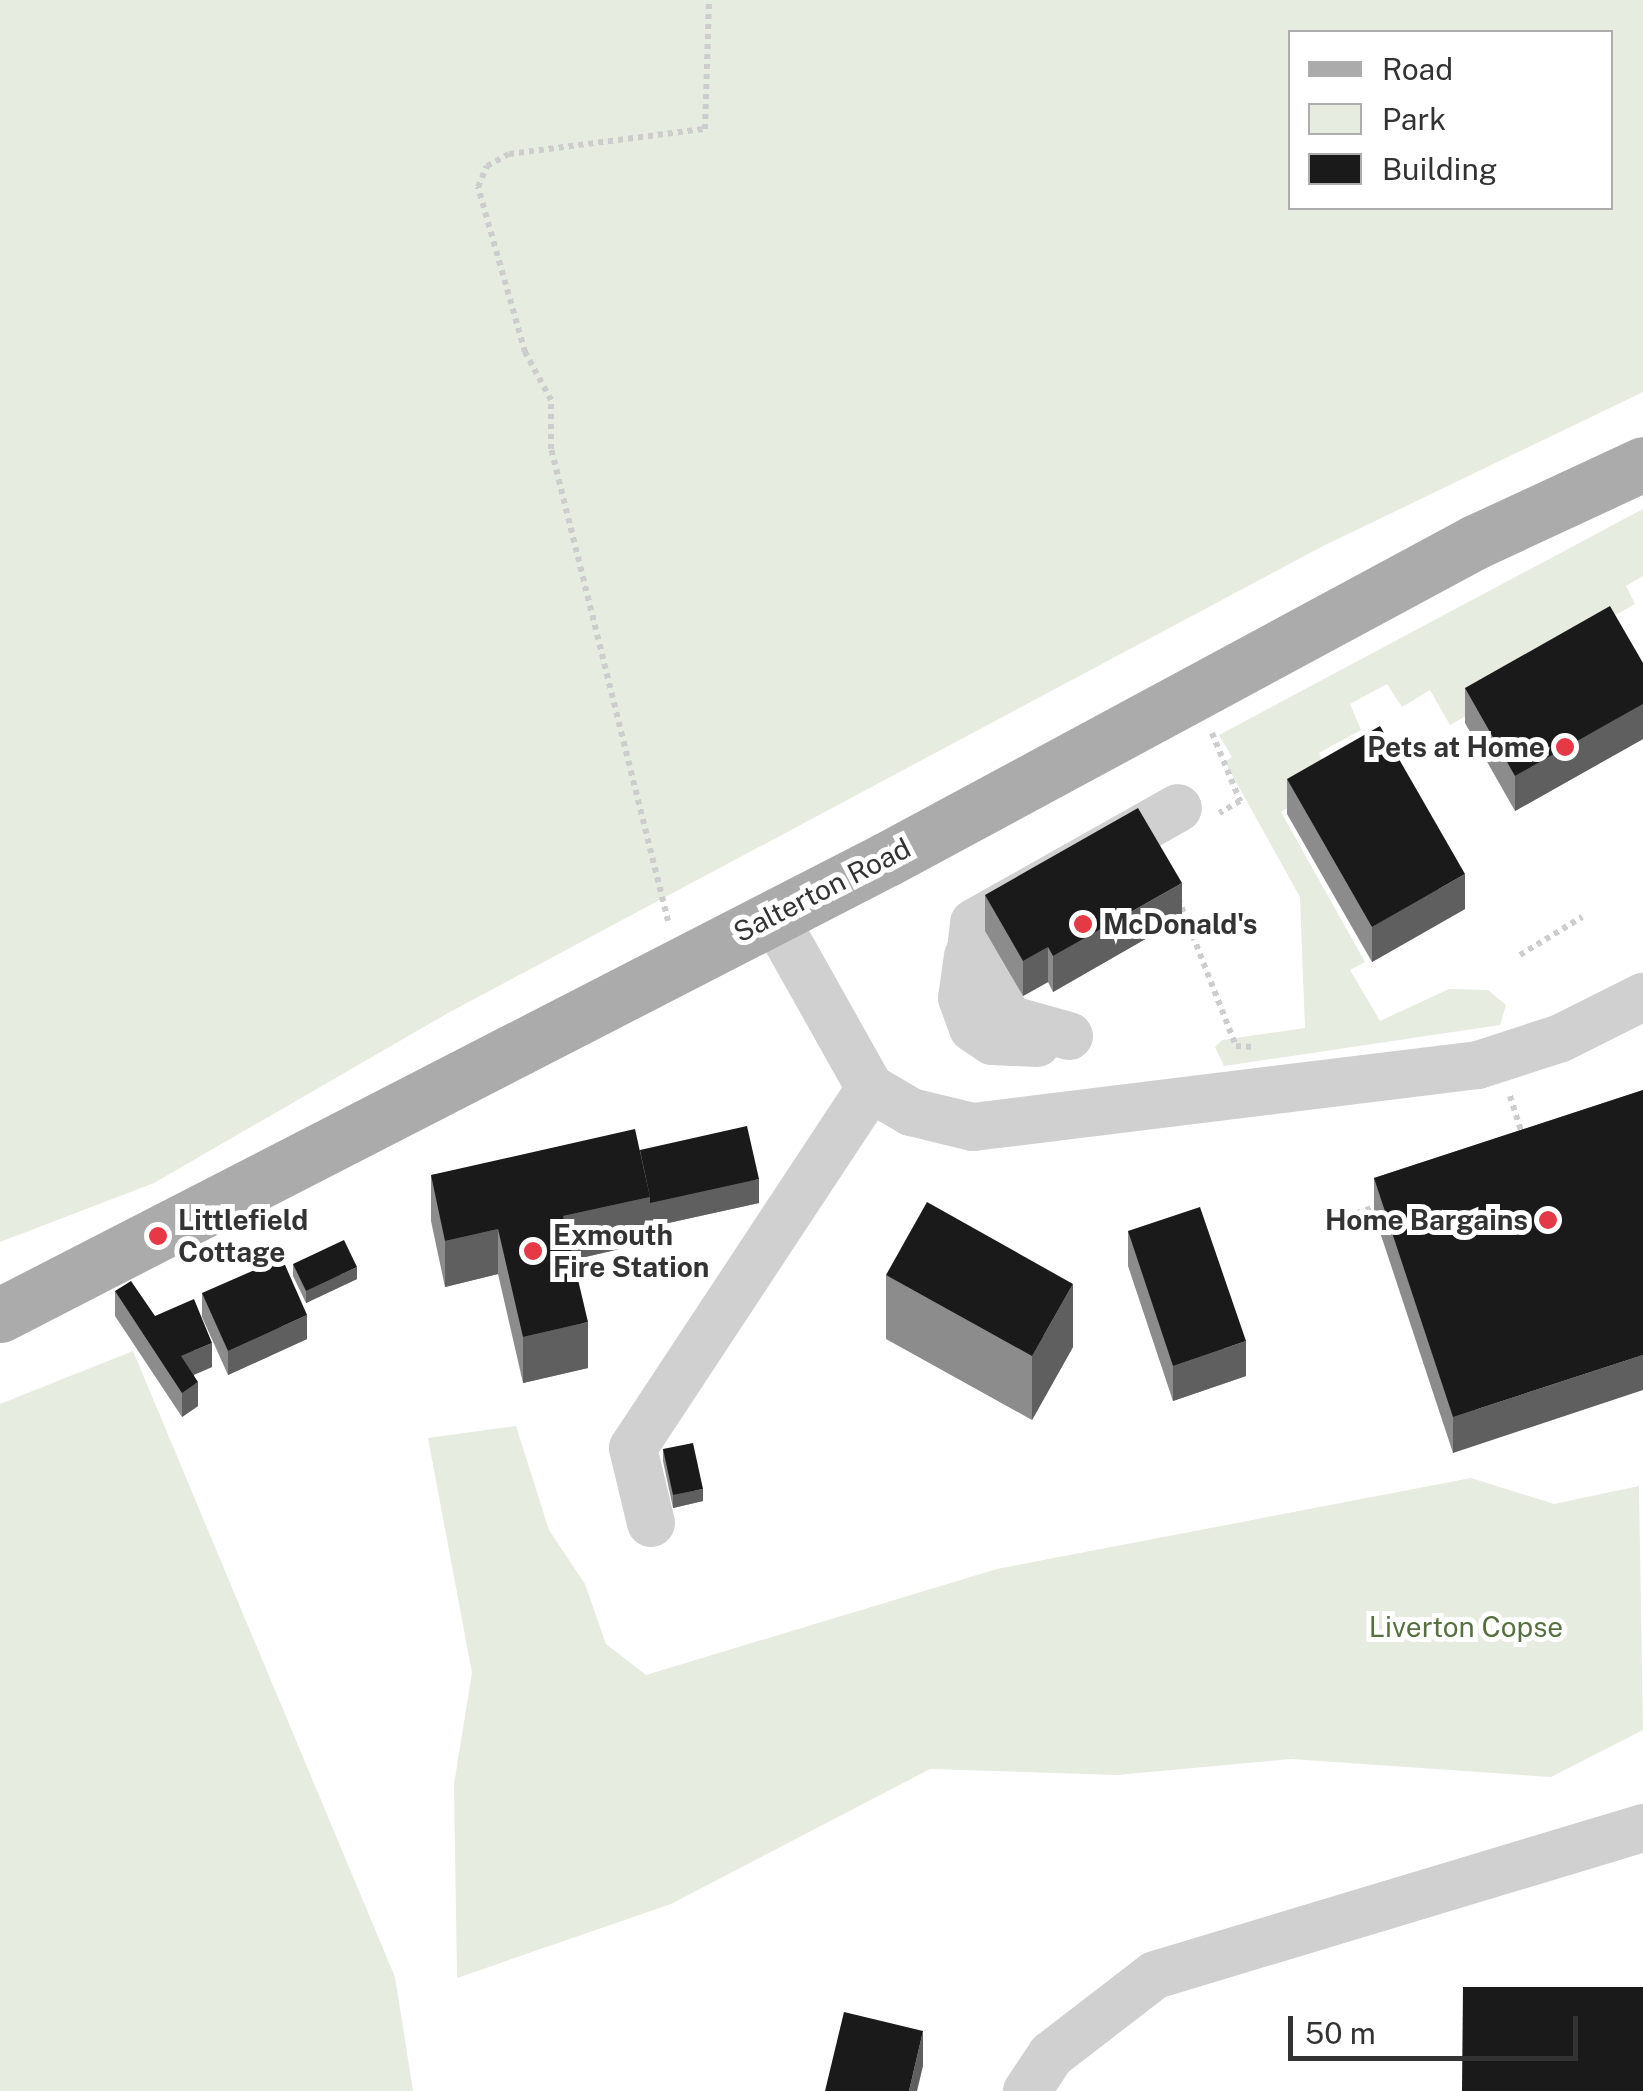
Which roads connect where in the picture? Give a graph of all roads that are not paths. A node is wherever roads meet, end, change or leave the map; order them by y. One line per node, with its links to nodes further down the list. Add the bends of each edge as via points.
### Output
1 (1643, 464): 3 (main road, Salterton Road, via 1476,542)
2 (1194, 812): 5 (lane, via 974,923 970,949 1008,1019)
3 (774, 918): 6 (lane); 7 (main road, Salterton Road)
4 (1643, 996): 6 (lane, via 1562,1038 1478,1064 1206,1104 973,1127 911,1112)
5 (1069, 1036)
6 (870, 1088): 8 (lane, via 633,1448)
7 (0, 1315)
8 (651, 1523)
9 (1643, 1828): 10 (lane, via 1156,1975 1051,2055)
10 (1027, 2091)

